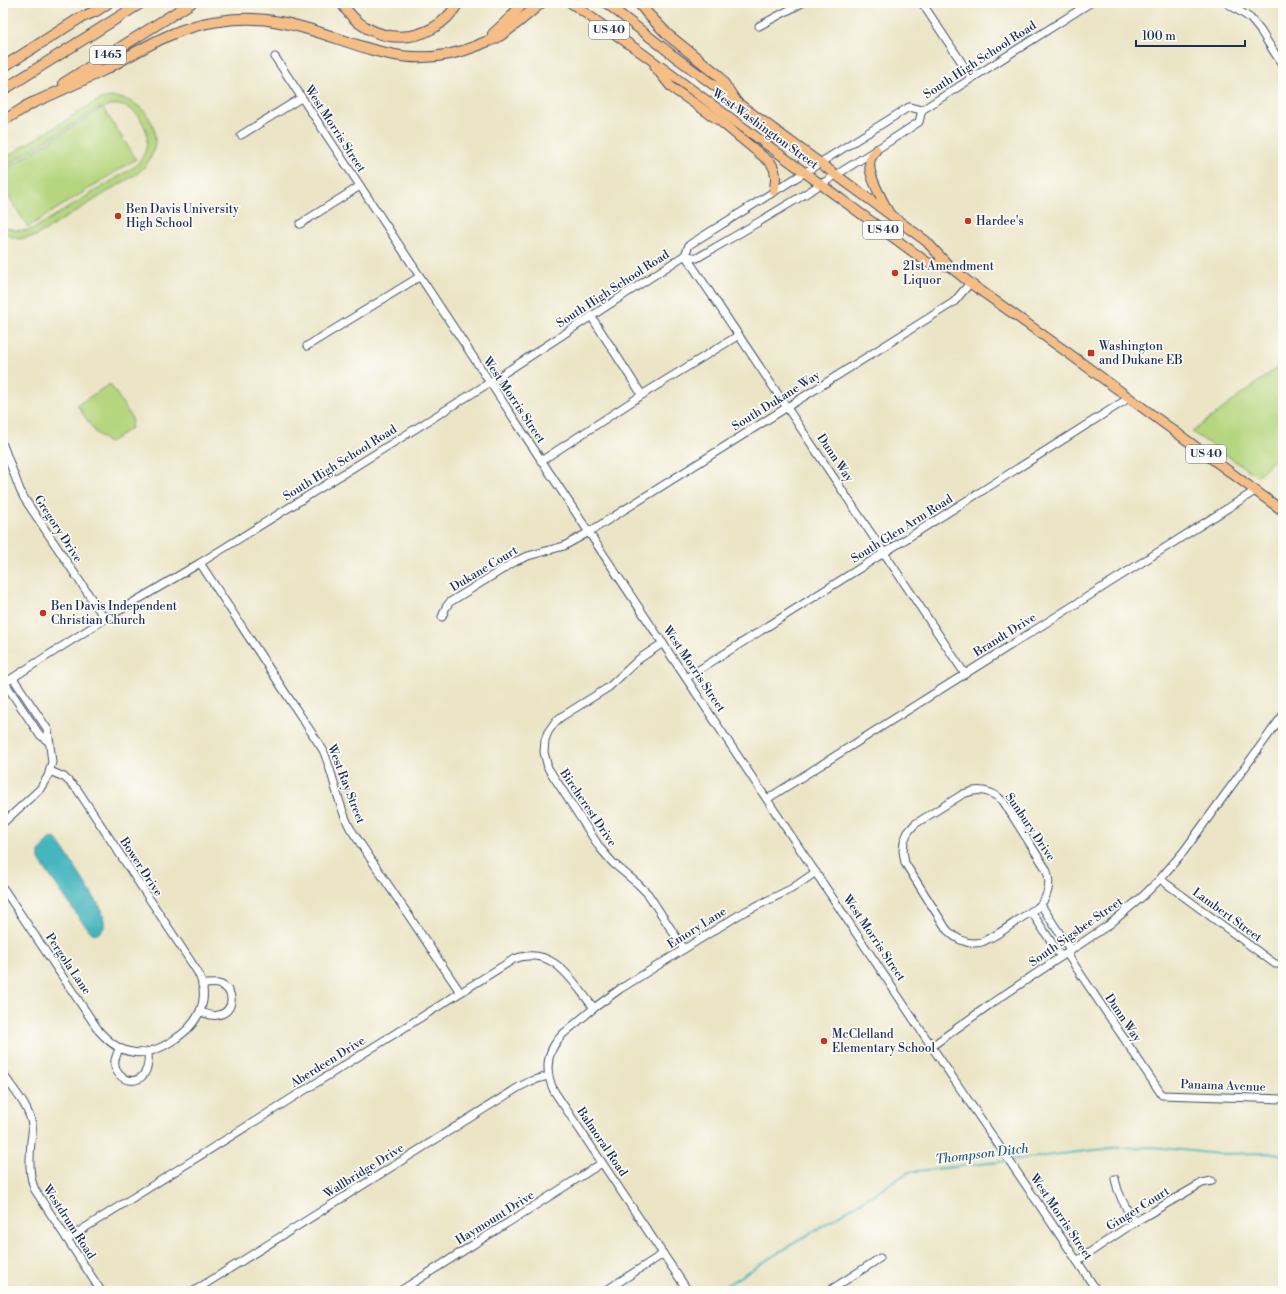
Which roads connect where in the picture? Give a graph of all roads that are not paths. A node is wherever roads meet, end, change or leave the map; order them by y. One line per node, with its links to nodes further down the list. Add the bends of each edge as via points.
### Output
1 (98, 3): 16 (highway)
2 (108, 3): 16 (highway)
3 (141, 3): 24 (highway, I 465)
4 (191, 3): 27 (highway, I 465)
5 (342, 3): 6 (highway, via 360,25 380,34 399,37 415,36 434,28 443,22)
6 (458, 3)
7 (523, 3): 18 (highway, via 503,25)
8 (541, 3): 18 (highway, via 495,39)
9 (571, 3): 19 (main road, West Washington Street / US 40)
10 (606, 3): 26 (main road, West Washington Street)
11 (639, 3): 26 (highway, via 668,35 718,76)
12 (802, 3): 17 (street)
13 (922, 3): 23 (street)
14 (1090, 3): 23 (street, South High School Road)
15 (1227, 3): 22 (street, via 1254,23)
16 (80, 18): 21 (highway)
17 (759, 26)
18 (480, 44): 27 (highway, via 435,58 406,57 278,22 256,19 220,21 175,32)
19 (646, 56): 33 (main road, West Washington Street / US 40); 37 (main road, via 672,88 720,121 771,163 776,176)
20 (274, 57): 25 (street, West Morris Street)
21 (3, 66)
22 (1283, 66)
23 (972, 78): 28 (street, South High School Road)
24 (3, 90)
25 (301, 98): 30 (street); 36 (street, West Morris Street)
26 (735, 100): 32 (main road, West Washington Street)
27 (26, 106): 29 (highway, I 465)
28 (922, 110): 31 (street, South High School Road, via 919,122); 32 (street, South High School Road, via 909,107)
29 (3, 121)
30 (241, 135)
31 (876, 150): 34 (street, South High School Road); 38 (main road, via 870,162 871,173)
32 (820, 163): 33 (street, South High School Road); 34 (main road, West Washington Street)
33 (804, 172): 35 (main road, West Washington Street / US 40); 37 (street, South High School Road)
34 (837, 175): 35 (street, South High School Road); 38 (main road, West Washington Street)
35 (821, 185): 40 (street, South High School Road, via 697,258); 41 (main road, West Washington Street / US 40, via 928,263)
36 (360, 186): 39 (street); 42 (street, West Morris Street)
37 (774, 191): 40 (street, South High School Road, via 689,245)
38 (890, 214): 41 (main road, West Washington Street, via 926,241)
39 (300, 224)
40 (685, 255): 44 (street, South High School Road); 45 (street, Dunn Way)
41 (949, 266): 43 (main road, West Washington Street / US 40)
42 (418, 277): 46 (street); 47 (street, West Morris Street)
43 (970, 283): 49 (main road, West Washington Street / US 40); 50 (street, South Dukane Way, via 954,302)
44 (591, 316): 47 (street, South High School Road); 48 (street)
45 (739, 335): 48 (street); 50 (street, Dunn Way)
46 (306, 346)
47 (489, 383): 52 (street, West Morris Street); 57 (street, South High School Road)
48 (642, 394): 52 (street)
49 (1129, 398): 53 (main road, West Washington Street / US 40); 56 (street, South Glen Arm Road)
50 (787, 407): 55 (street, South Dukane Way); 56 (street, Dunn Way)
51 (3, 445): 59 (street, Gregory Drive, via 24,498)
52 (541, 461): 55 (street, West Morris Street)
53 (1255, 491): 54 (main road, West Washington Street / US 40); 61 (street, Brandt Drive)
54 (1283, 511)
55 (589, 532): 58 (street, Dukane Court, via 564,546 528,556 510,565 449,603); 60 (street, West Morris Street)
56 (884, 552): 61 (street, Dunn Way); 63 (street, South Glen Arm Road)
57 (200, 563): 59 (street, South High School Road); 79 (street, West Ray Street, via 321,747 332,771 350,828)
58 (442, 617)
59 (104, 619): 62 (street, South High School Road)
60 (663, 643): 63 (street, West Morris Street); 75 (street, Birchcrest Drive, via 642,657 613,684 561,717 550,729 544,749 547,765 600,848 612,863 648,894)
61 (965, 674): 68 (street, Brandt Drive)
62 (13, 678): 64 (street, South High School Road); 66 (street, via 48,730)
63 (686, 678): 68 (street, West Morris Street)
64 (4, 684): 66 (street, via 39,734)
65 (1283, 716): 71 (street, South Sigsbee Street, via 1184,851)
66 (50, 744): 67 (street)
67 (50, 772): 69 (street, via 40,789); 78 (street, Bower Drive, via 64,778 77,789 197,972)
68 (767, 799): 70 (street, West Morris Street)
69 (3, 823)
70 (816, 872): 75 (street, Emory Lane, via 791,889 742,913); 83 (street, West Morris Street)
71 (1160, 879): 76 (street, South Sigsbee Street, via 1120,916); 77 (street, Lambert Street, via 1275,964)
72 (3, 888): 84 (street, Pergola Lane, via 99,1031)
73 (1041, 905): 74 (street); 74 (street, Sunbury Drive, via 1049,884 1046,869 1003,801 995,795 983,791 963,794 918,822 908,832 903,845 907,866 953,936 963,941 977,942 988,939); 76 (street)
74 (1031, 911): 76 (street)
75 (684, 949): 80 (street, Emory Lane)
76 (1066, 954): 83 (street, South Sigsbee Street); 88 (street, Dunn Way)
77 (1283, 964)
78 (202, 985): 81 (street, Bower Drive, via 203,1000); 81 (street, via 223,985 232,999 229,1008 223,1014 213,1016)
79 (460, 992): 80 (street, Aberdeen Drive, via 512,960 535,955 548,958 562,968); 94 (street, Aberdeen Drive)
80 (594, 1008): 87 (street, Balmoral Road, via 556,1042 548,1060)
81 (200, 1012): 82 (street, Bower Drive, via 190,1028)
82 (174, 1041): 85 (street, Pergola Lane)
83 (932, 1046): 97 (street, West Morris Street)
84 (120, 1048): 85 (street, Pergola Lane, via 133,1052); 85 (street, via 115,1062 116,1070 128,1080 138,1079 146,1073)
85 (148, 1052)
86 (3, 1074): 94 (street, Westdrum Road, via 31,1119 32,1184)
87 (548, 1076): 90 (street, Balmoral Road, via 554,1091); 99 (street, Wallbridge Drive, via 522,1085)
88 (1162, 1095): 89 (street, Panama Avenue)
89 (1283, 1099)
90 (602, 1163): 95 (street, Balmoral Road); 100 (street, Haymount Drive)
91 (1115, 1179): 93 (street, via 1122,1200)
92 (1212, 1181): 93 (street, Ginger Court, via 1202,1183)
93 (1135, 1222): 97 (street, Ginger Court)
94 (67, 1239): 98 (street, Westdrum Road)
95 (663, 1254): 101 (street); 102 (street, Balmoral Road)
96 (880, 1258): 103 (street)
97 (1077, 1261): 104 (street, West Morris Street)
98 (101, 1291)
99 (194, 1291)
100 (400, 1291)
101 (605, 1291)
102 (688, 1291)
103 (829, 1291)
104 (1097, 1291)

